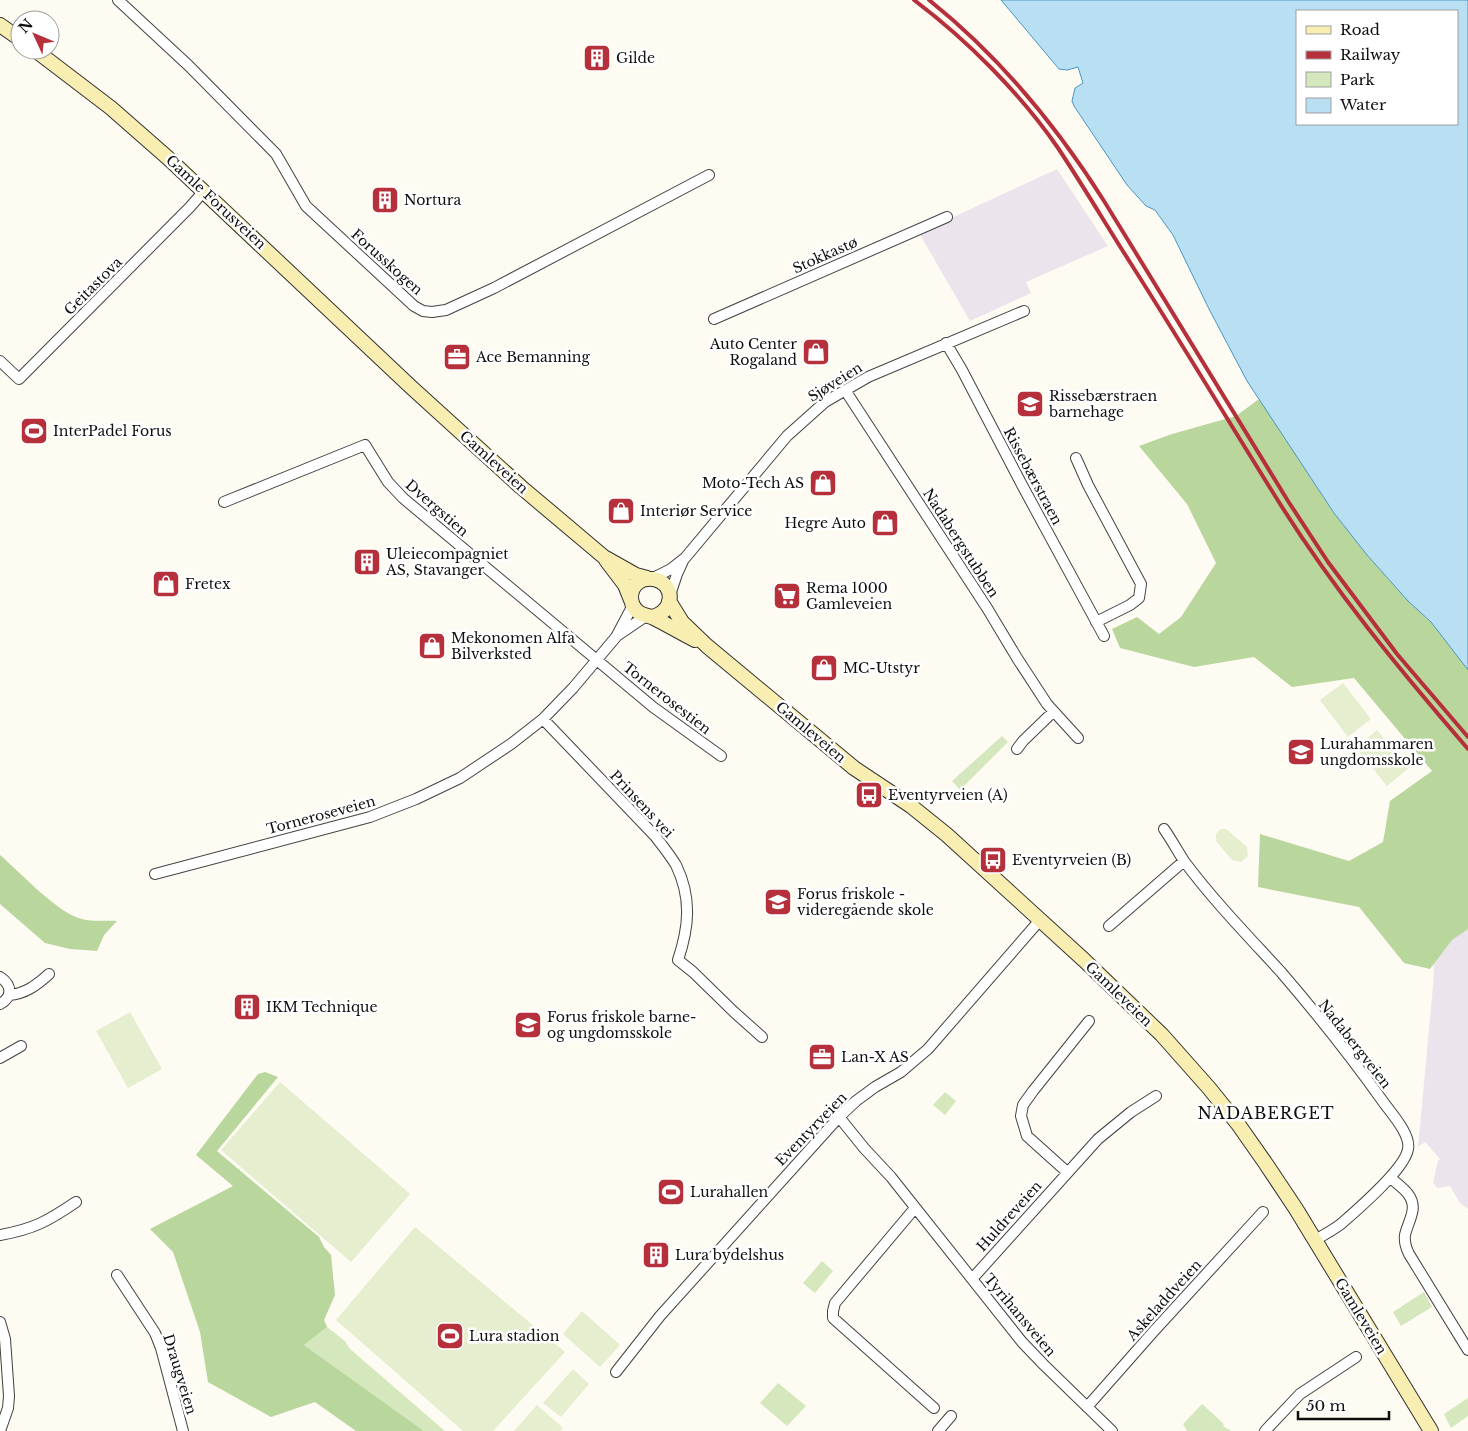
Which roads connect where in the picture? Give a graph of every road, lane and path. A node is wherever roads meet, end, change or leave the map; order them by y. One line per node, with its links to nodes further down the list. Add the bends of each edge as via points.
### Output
1 (118, 0): 3 (street, Forusskogen, via 276,154 306,206 390,285 423,311 446,310 494,288)
2 (48, 60): 4 (main road, Gamle Forusveien, via 111,108)
3 (709, 175)
4 (204, 191): 9 (street, Geitastova, via 19,379); 10 (main road, Gamle Forusveien)
5 (947, 216): 7 (street, Stokkastø)
6 (1024, 311): 8 (street, Sjøveien)
7 (714, 319)
8 (946, 343): 11 (street, Sjøveien); 20 (street, Rissebærstraen)
9 (0, 361)
10 (387, 364): 14 (main road, Gamleveien)
11 (845, 390): 15 (street, Sjøveien, via 825,402 787,436); 25 (street, Nadabergstubben)
12 (1076, 458): 20 (street, via 1142,584 1139,598)
13 (224, 502): 24 (street, Dvergstien, via 365,445 388,482 403,498)
14 (604, 557): 16 (main road, Gamleveien, via 636,575); 18 (main road, Gamleveien, via 625,585)
15 (685, 558): 16 (street, Sjøveien, via 671,569); 17 (street, Sjøveien)
16 (650, 578): 17 (main road, via 664,584); 18 (main road, via 635,586)
17 (669, 598): 19 (main road, via 662,613); 23 (main road, Gamleveien, via 682,622)
18 (632, 602): 19 (main road, via 638,612); 22 (street, Torneroseveien)
19 (649, 616): 22 (street, Torneroseveien); 23 (main road, Gamleveien)
20 (1096, 622): 21 (street, Rissebærstraen)
21 (1104, 636)
22 (616, 637): 24 (street, Torneroseveien)
23 (707, 646): 33 (main road, Gamleveien, via 854,768 948,835)
24 (597, 660): 26 (street, Torneroseveien); 29 (street, Tornerosestien, via 653,707)
25 (1053, 712): 27 (street, Nadabergstubben); 28 (street)
26 (543, 719): 32 (street, Torneroseveien, via 460,778 416,799 370,817); 40 (street, Prinsens vei, via 668,852 686,894 688,916 678,960)
27 (1078, 738)
28 (1017, 749)
29 (721, 756)
30 (1164, 829): 31 (street, Nadabergveien)
31 (1184, 861): 34 (street); 46 (street, Nadabergveien, via 1328,1030 1403,1131 1408,1149)
32 (155, 874)
33 (1040, 920): 44 (street, Eventyrveien, via 928,1049); 51 (main road, Gamleveien, via 1126,999 1197,1074 1261,1156)
34 (1109, 926)
35 (49, 974): 37 (street, via 22,994)
36 (0, 977): 37 (street, via 7,982)
37 (9, 995): 38 (street)
38 (0, 1004)
39 (1090, 1021): 45 (street, via 1033,1091 1023,1105 1021,1116 1027,1136)
40 (762, 1036)
41 (21, 1046): 42 (street)
42 (0, 1058)
43 (1156, 1096): 45 (street, Huldreveien, via 1115,1124)
44 (839, 1116): 48 (street, Tyrihansveien); 57 (street, Eventyrveien, via 672,1302)
45 (1067, 1172): 53 (street, Huldreveien)
46 (1391, 1178): 51 (street, Nadabergveien, via 1340,1224); 55 (street, via 1409,1194 1412,1203 1413,1214 1404,1236 1409,1254)
47 (76, 1202): 50 (street, via 34,1227)
48 (915, 1208): 53 (street, Tyrihansveien); 59 (street, via 835,1303 833,1318)
49 (1264, 1212): 58 (street, Askeladdveien)
50 (0, 1235)
51 (1315, 1240): 66 (main road, Gamleveien)
52 (116, 1275): 62 (street, Draugveien, via 155,1333)
53 (972, 1279): 58 (street, Tyrihansveien, via 1022,1342)
54 (0, 1322): 61 (street, via 5,1338 9,1396)
55 (1468, 1350)
56 (1356, 1357): 65 (street, via 1300,1394)
57 (616, 1372)
58 (1087, 1407): 64 (street, Tyrihansveien)
59 (934, 1408)
60 (951, 1416): 63 (street)
61 (0, 1431)
62 (183, 1431)
63 (938, 1431)
64 (1112, 1431)
65 (1265, 1431)
66 (1432, 1431)

